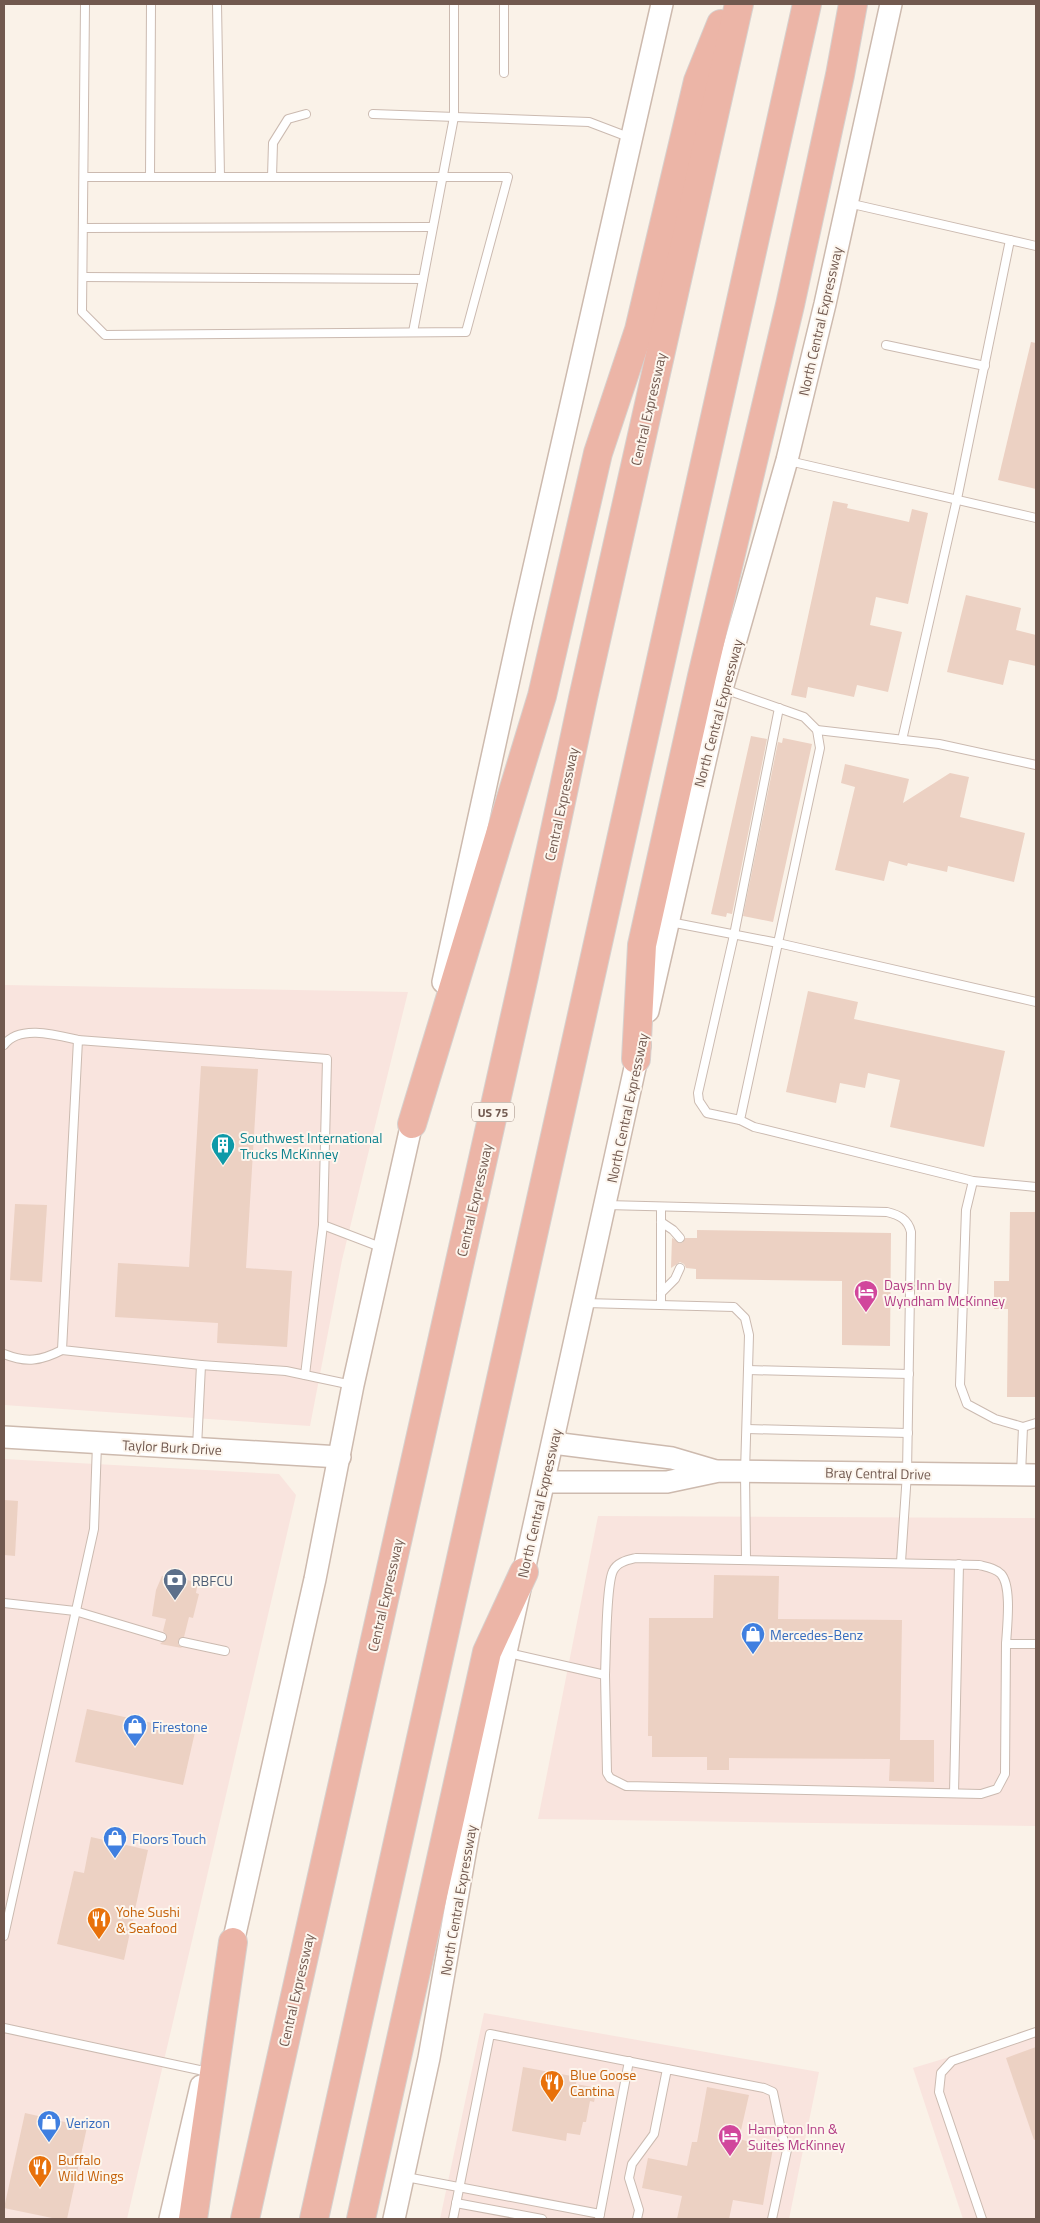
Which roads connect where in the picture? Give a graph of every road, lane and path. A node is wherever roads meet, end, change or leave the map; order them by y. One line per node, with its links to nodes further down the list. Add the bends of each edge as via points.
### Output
1 (85, 4): 19 (lane)
2 (151, 4): 20 (lane)
3 (217, 4): 21 (lane)
4 (454, 4): 17 (lane)
5 (504, 4): 14 (lane)
6 (662, 4): 18 (main road)
7 (730, 4): 50 (highway, via 698,81 639,330 598,453 542,696)
8 (739, 4): 111 (highway, Central Expressway / US 75)
9 (807, 4): 112 (highway)
10 (853, 4): 48 (highway, via 790,305 642,945)
11 (888, 4): 13 (main road)
12 (892, 4): 13 (main road, North Central Expressway)
13 (886, 25): 24 (main road, North Central Expressway)
14 (504, 73)
15 (306, 114): 22 (lane, via 288,119 274,143)
16 (373, 114): 17 (lane)
17 (454, 117): 18 (lane, via 589,122); 23 (lane)
18 (633, 138): 50 (main road, via 522,620)
19 (85, 177): 20 (lane); 26 (lane)
20 (150, 177): 21 (lane)
21 (220, 177): 22 (lane)
22 (272, 177): 23 (lane)
23 (442, 177): 25 (lane); 31 (lane, via 508,177 466,332)
24 (847, 203): 27 (lane); 34 (main road, North Central Expressway)
25 (432, 227): 26 (lane); 30 (lane)
26 (84, 228): 29 (lane)
27 (1010, 240): 28 (lane); 33 (lane)
28 (1036, 246)
29 (83, 277): 30 (lane); 31 (lane, via 82,312 105,335)
30 (423, 279): 31 (lane)
31 (413, 332)
32 (886, 346): 33 (lane)
33 (985, 366): 35 (lane)
34 (788, 460): 35 (lane); 37 (main road, North Central Expressway)
35 (957, 499): 36 (lane); 40 (lane)
36 (1036, 518)
37 (723, 688): 38 (lane); 42 (main road, North Central Expressway)
38 (779, 708): 39 (lane, via 804,717); 43 (lane)
39 (818, 730): 40 (lane); 44 (lane, via 820,748)
40 (902, 740): 41 (lane, via 939,744)
41 (1036, 765)
42 (668, 922): 43 (lane); 48 (main road, North Central Expressway)
43 (734, 935): 44 (lane); 49 (lane, via 698,1093 699,1102 707,1113)
44 (778, 943): 45 (lane); 49 (lane)
45 (1036, 1002)
46 (78, 1040): 47 (lane, via 50,1034 19,1034); 56 (lane, via 327,1059); 63 (lane)
47 (4, 1045)
48 (636, 1060): 53 (main road, North Central Expressway)
49 (740, 1120): 51 (lane, via 754,1127)
50 (412, 1124): 58 (main road)
51 (972, 1181): 52 (lane); 71 (lane, via 966,1210 960,1385 967,1404 995,1419)
52 (1036, 1188)
53 (606, 1205): 54 (lane); 61 (main road, North Central Expressway)
54 (661, 1207): 55 (lane); 67 (lane, via 887,1212 900,1216 911,1232)
55 (661, 1222): 57 (lane); 60 (lane)
56 (324, 1225): 58 (lane); 68 (lane)
57 (680, 1238)
58 (385, 1248): 69 (main road)
59 (680, 1268): 60 (lane, via 675,1279)
60 (660, 1293): 62 (lane)
61 (584, 1303): 62 (lane); 76 (main road, North Central Expressway)
62 (660, 1305): 66 (lane, via 734,1307 745,1318 749,1335)
63 (62, 1350): 64 (lane, via 46,1359 18,1360); 65 (lane)
64 (4, 1354)
65 (201, 1365): 68 (lane); 77 (lane)
66 (748, 1370): 67 (lane); 72 (lane)
67 (909, 1374): 73 (lane)
68 (305, 1375): 69 (lane)
69 (353, 1385): 78 (main road)
70 (1036, 1423): 71 (lane)
71 (1023, 1427): 82 (lane)
72 (747, 1429): 73 (lane); 80 (lane)
73 (908, 1433): 81 (lane)
74 (4, 1437): 75 (main road, Taylor Burk Drive)
75 (98, 1442): 77 (main road, Taylor Burk Drive); 89 (lane, via 94,1529)
76 (553, 1443): 79 (main road, Bray Central Drive, via 672,1458); 83 (main road, North Central Expressway)
77 (196, 1448): 78 (main road, Taylor Burk Drive)
78 (340, 1457): 99 (main road)
79 (719, 1471): 80 (main road, Bray Central Drive); 83 (main road, Bray Central Drive, via 667,1482)
80 (745, 1472): 81 (main road, Bray Central Drive); 84 (lane)
81 (907, 1473): 82 (main road, Bray Central Drive); 85 (lane)
82 (1029, 1475)
83 (544, 1482): 87 (main road, North Central Expressway)
84 (746, 1559): 85 (lane); 96 (lane, via 636,1558 621,1562 613,1570 610,1586)
85 (901, 1562): 86 (lane)
86 (959, 1564): 92 (lane, via 993,1568 1001,1574 1007,1588); 97 (lane)
87 (524, 1572): 95 (main road, North Central Expressway); 113 (highway, via 487,1652)
88 (4, 1603): 89 (lane)
89 (75, 1611): 90 (lane); 98 (lane)
90 (162, 1637)
91 (183, 1642): 94 (lane)
92 (1006, 1644): 93 (lane); 97 (lane, via 1005,1774 997,1788 990,1792)
93 (1036, 1644)
94 (225, 1651)
95 (506, 1652): 96 (lane); 105 (main road, North Central Expressway, via 469,1832 430,2058)
96 (605, 1675): 97 (lane, via 607,1773 618,1783 634,1786)
97 (954, 1793)
98 (4, 1936)
99 (233, 1942): 104 (main road); 110 (highway)
100 (4, 2028): 104 (lane)
101 (1036, 2032): 119 (lane, via 952,2061 941,2073 939,2092)
102 (629, 2061): 103 (lane); 106 (lane, via 490,2034); 108 (lane)
103 (666, 2069): 117 (lane, via 654,2134 632,2164 630,2178 639,2210); 118 (lane, via 773,2092 787,2150)
104 (204, 2071): 109 (main road)
105 (404, 2177): 106 (lane); 114 (main road, North Central Expressway)
106 (459, 2187): 107 (lane); 108 (lane)
107 (456, 2203): 115 (lane); 116 (lane)
108 (600, 2217)
109 (170, 2219)
110 (193, 2219)
111 (245, 2219)
112 (314, 2219)
113 (361, 2219)
114 (394, 2219)
115 (453, 2219)
116 (542, 2219)
117 (637, 2219)
118 (772, 2219)
119 (982, 2219)

